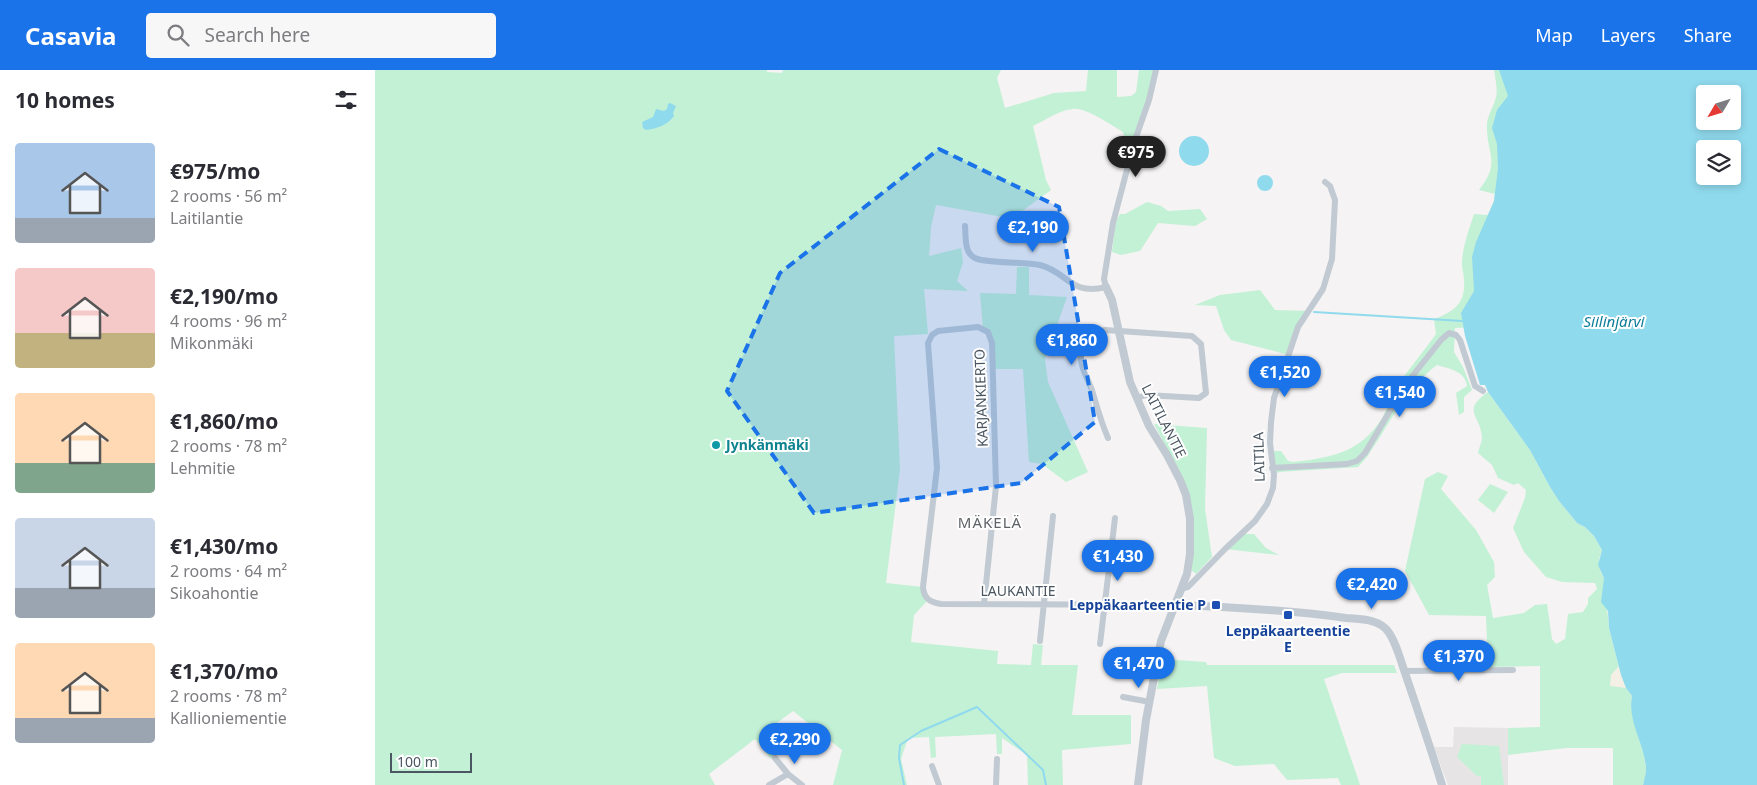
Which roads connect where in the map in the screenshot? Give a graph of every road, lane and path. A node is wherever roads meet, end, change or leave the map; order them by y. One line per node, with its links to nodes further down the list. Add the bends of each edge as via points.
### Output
1 (1156, 70): 4 (street, LAITILANTIE, via 1113,223 1104,279)
2 (1325, 182): 9 (street, LAITILA, via 1335,200 1332,259 1323,289 1298,328 1275,398 1270,443)
3 (965, 226): 4 (street, via 967,250 973,258 1038,264 1079,288 1096,290)
4 (1106, 287): 5 (street, LAITILANTIE)
5 (1119, 331): 7 (street, LAITILANTIE, via 1130,382); 7 (street, via 1193,336 1201,344 1206,393 1199,398 1146,395); 8 (street, via 1096,332 1081,353)
6 (1483, 391): 9 (street, via 1475,386 1460,340 1456,334 1449,333 1406,384 1357,461)
7 (1137, 398): 12 (street, LAITILANTIE, via 1186,495 1190,554)
8 (1107, 438)
9 (1272, 468): 12 (street, LAITILA, via 1273,488 1255,521 1188,587)
10 (1053, 516): 15 (street)
11 (1115, 518): 16 (street)
12 (1182, 589): 17 (street, LAITILANTIE)
13 (924, 595): 14 (street, LAUKANTIE, via 928,600 941,604); 14 (street, KARJANKIERTO, via 937,468 929,343 938,331 979,327 988,332 992,343 996,462)
14 (984, 604): 15 (street, LAUKANTIE)
15 (1043, 604): 16 (street, LAUKANTIE); 18 (street)
16 (1105, 604): 17 (street, LAUKANTIE); 19 (street)
17 (1175, 604): 20 (street, via 1273,609 1364,619 1379,624 1390,634); 23 (street, LAITILANTIE, via 1161,641)
18 (1039, 641)
19 (1100, 644)
20 (1404, 670): 21 (street); 33 (street)
21 (1513, 670)
22 (1123, 697): 23 (street)
23 (1150, 702): 32 (street, LAITILANTIE)
24 (775, 758): 27 (street)
25 (997, 759): 31 (street)
26 (932, 766): 30 (street)
27 (788, 774): 28 (street); 29 (street)
28 (769, 785)
29 (802, 785)
30 (939, 785)
31 (996, 785)
32 (1138, 785)
33 (1442, 785)

